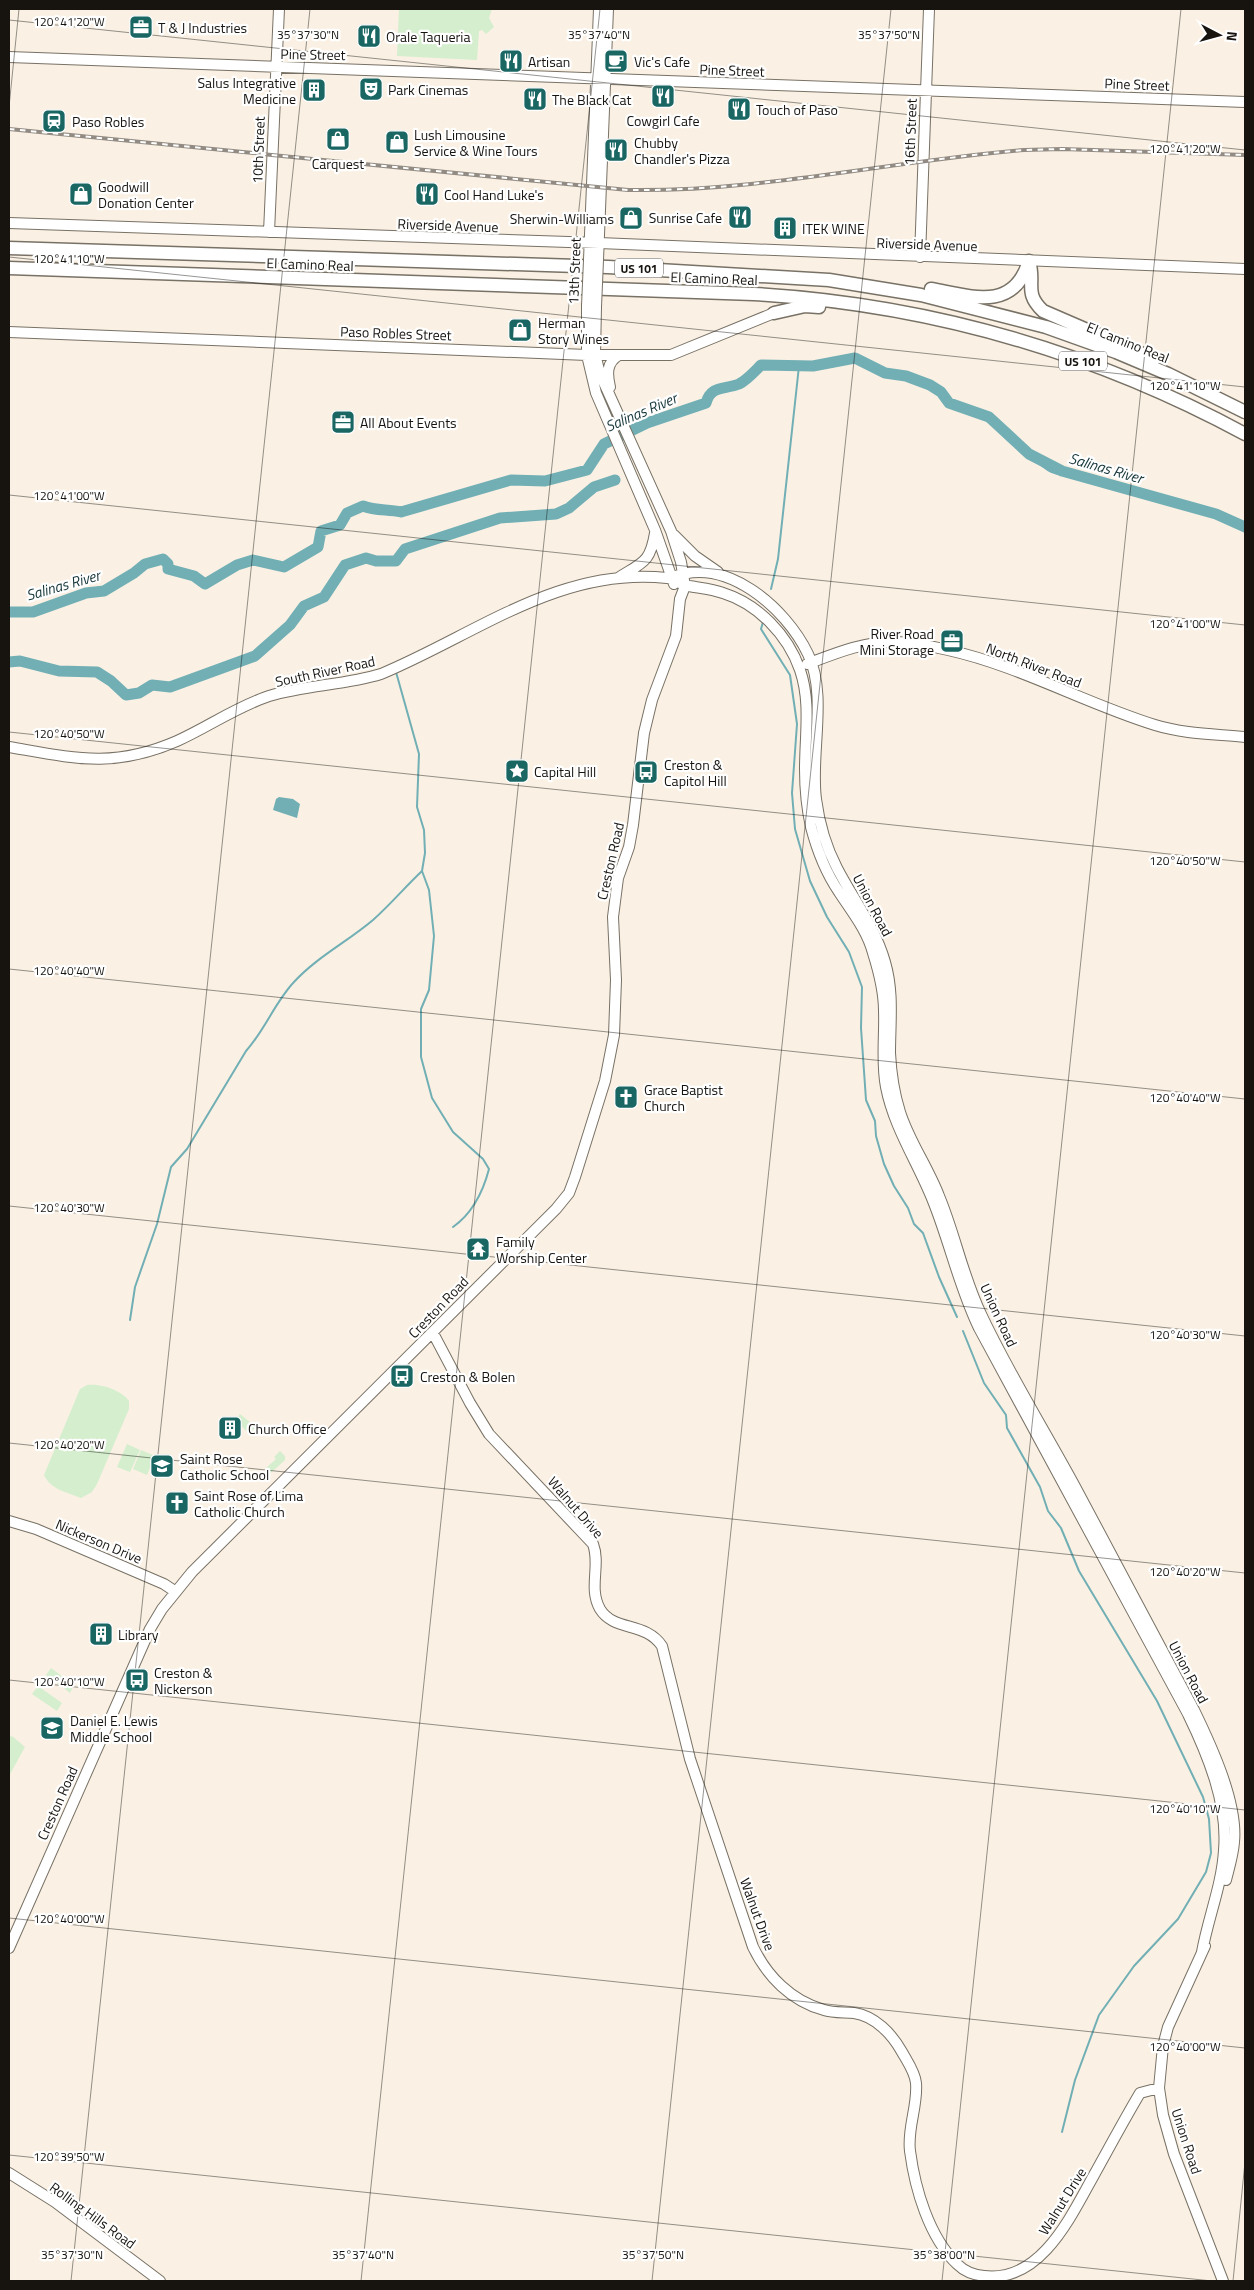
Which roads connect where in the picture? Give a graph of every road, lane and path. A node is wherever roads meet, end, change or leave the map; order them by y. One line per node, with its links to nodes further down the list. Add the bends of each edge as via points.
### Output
1 (279, 9): 6 (main road, 10th Street)
2 (599, 9): 7 (main road, 13th Street)
3 (608, 9): 7 (main road, 13th Street)
4 (929, 9): 8 (main road, 16th Street)
5 (9, 57): 6 (main road, Pine Street)
6 (275, 68): 7 (main road, Pine Street); 11 (main road, 10th Street)
7 (601, 78): 8 (main road, Pine Street); 12 (main road, 13th Street)
8 (925, 91): 9 (main road, Pine Street); 14 (main road, 16th Street)
9 (1245, 102)
10 (9, 223): 11 (main road, Riverside Avenue)
11 (269, 232): 12 (main road, Riverside Avenue)
12 (594, 243): 14 (main road, Riverside Avenue); 22 (main road, 13th Street, bridge)
13 (9, 248): 18 (highway, El Camino Real / US 101, via 608,266)
14 (920, 257): 15 (main road, Riverside Avenue)
15 (1029, 261): 17 (main road, Riverside Avenue); 18 (highway, via 1017,286 1011,292 996,296 961,294 859,278); 25 (highway, via 1032,301 1043,311 1130,348)
16 (9, 268): 20 (highway, El Camino Real / US 101, via 754,294)
17 (1245, 269)
18 (829, 280): 26 (highway, El Camino Real / US 101, via 921,295 1046,327 1168,374)
19 (774, 313): 20 (highway, via 805,306 886,314); 23 (main road, Paso Robles Street, via 671,355)
20 (912, 313): 27 (highway, El Camino Real / US 101, via 1002,334 1066,354 1172,397)
21 (9, 332): 22 (main road, Paso Robles Street)
22 (591, 355): 23 (main road, Paso Robles Street); 24 (main road, 13th Street)
23 (619, 355): 24 (main road, via 608,366)
24 (605, 392): 28 (main road, 13th Street); 29 (main road, 13th Street)
25 (1245, 407)
26 (1245, 412)
27 (1245, 434)
28 (669, 528): 30 (main road, Creston Road); 33 (main road, via 695,556)
29 (655, 531): 31 (main road, via 652,552 647,560); 32 (main road, 13th Street)
30 (683, 573): 32 (main road); 33 (main road, via 708,572); 34 (main road, Creston Road)
31 (618, 578): 32 (main road, South River Road); 39 (main road, South River Road, via 573,585 544,595 381,674 283,692 246,704 159,748 98,760)
32 (671, 578): 34 (main road); 35 (main road, Creston Road)
33 (730, 578): 36 (main road, via 772,607 799,639)
34 (685, 586): 35 (main road, Creston Road); 37 (main road, via 723,592 753,608 777,631)
35 (680, 599): 40 (main road, Creston Road, via 676,636 652,700 644,733 632,832 614,900 614,1036 605,1080 575,1177 556,1209)
36 (812, 662): 37 (main road, North River Road); 38 (main road, North River Road, via 879,643 928,646 1005,666 1156,726); 44 (main road, Union Road, via 817,695 816,800 822,829 836,866 874,932 885,961 892,992 890,1054 900,1112 938,1191 980,1313 1194,1710 1227,1795 1234,1841 1220,1907)
37 (799, 667): 44 (main road, Union Road, via 806,704 805,771 811,827 830,877 863,928 872,949 884,1010 885,1082 894,1115 934,1202 973,1318 1188,1714 1215,1781 1224,1820 1224,1852)
38 (1245, 737)
39 (9, 747)
40 (433, 1333): 42 (main road, Creston Road, via 300,1462); 45 (main road, Walnut Drive, via 489,1434 593,1544 594,1587 601,1611 620,1624 655,1636 662,1646 698,1784 752,1947 766,1970 778,1984 807,2004 868,2017 881,2026 908,2062 916,2084 910,2130 912,2162 920,2197 948,2256 967,2272 992,2277 1011,2275 1038,2257 1066,2225 1140,2092)
41 (9, 1521): 42 (main road, Nickerson Drive, via 30,1527)
42 (176, 1592): 43 (main road, Creston Road, via 150,1629)
43 (9, 1948)
44 (1202, 1952): 45 (main road, Union Road, via 1168,2028)
45 (1159, 2088): 48 (main road, Union Road, via 1174,2154)
46 (9, 2173): 47 (main road, Rolling Hills Road, via 55,2202)
47 (160, 2281)
48 (1223, 2281)

